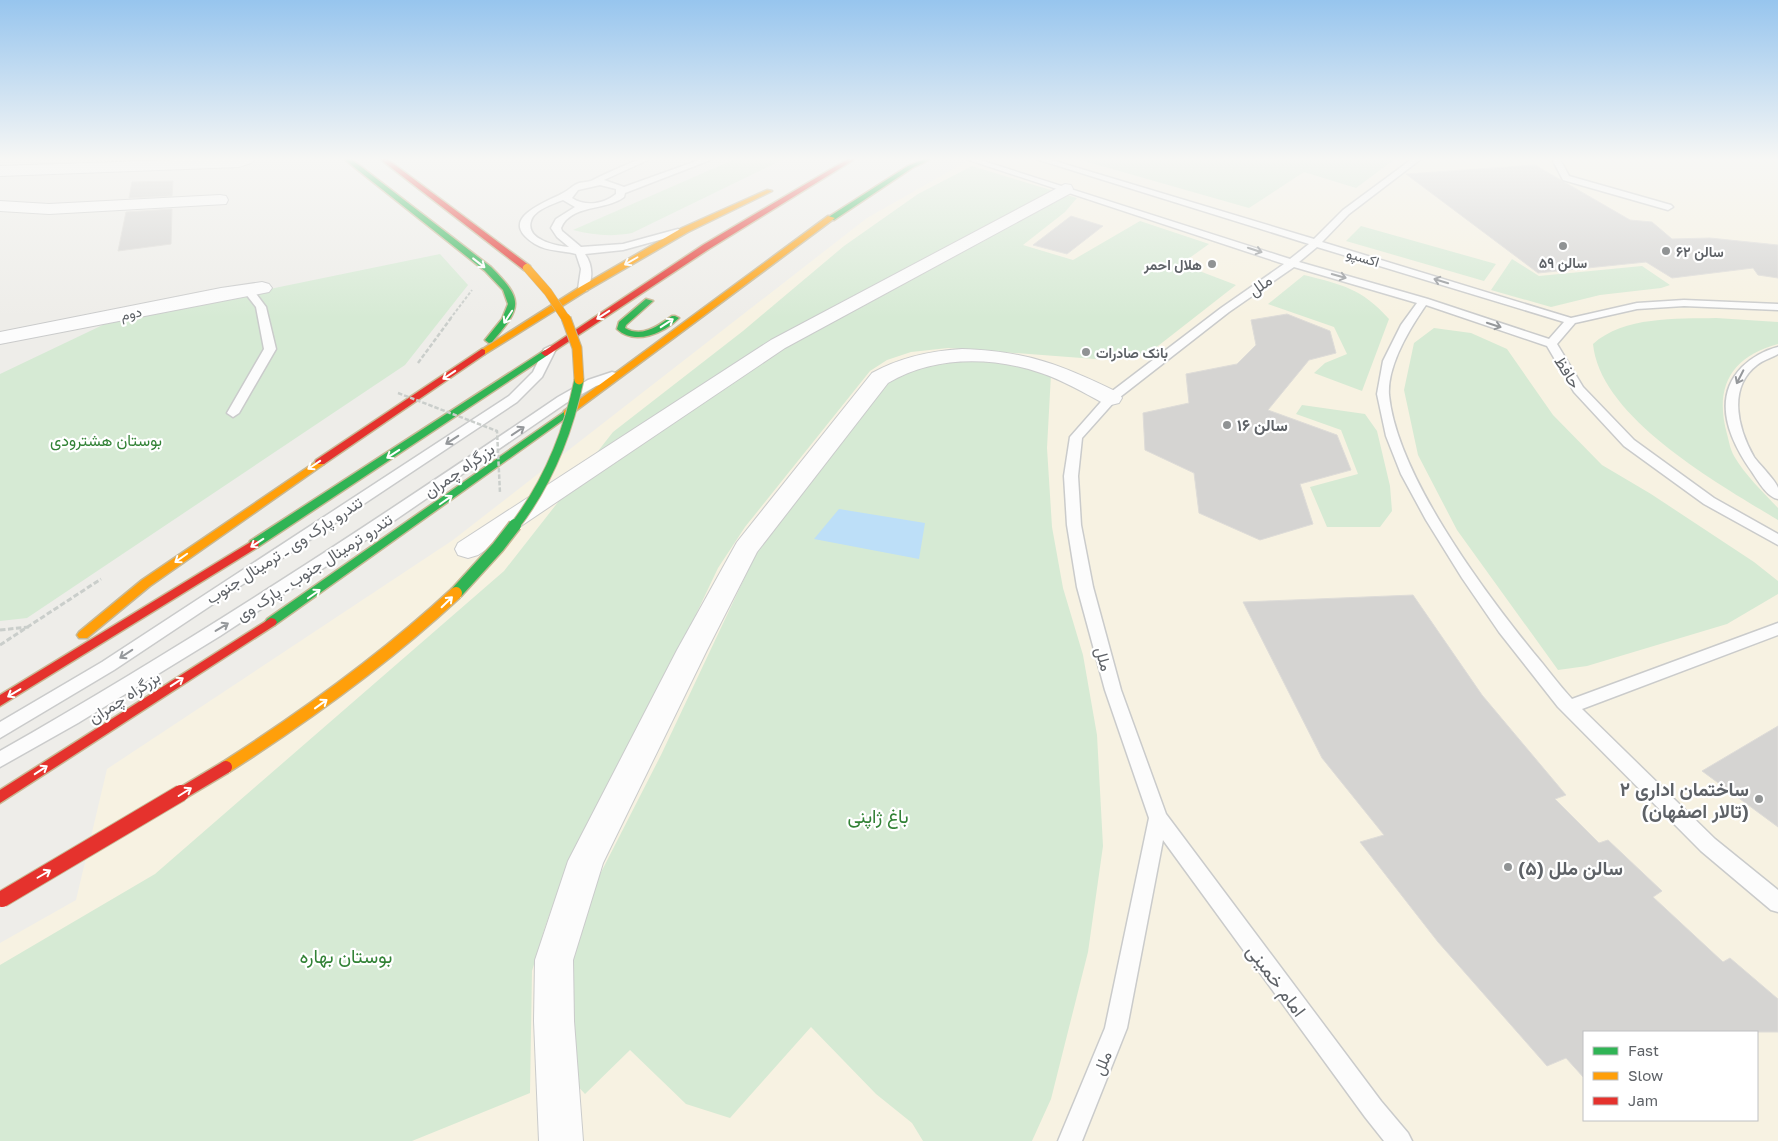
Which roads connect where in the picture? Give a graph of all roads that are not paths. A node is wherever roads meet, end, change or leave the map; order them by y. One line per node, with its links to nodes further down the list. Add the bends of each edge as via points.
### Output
1 (415, 212): 27 (highway, one-way to 27, via 488,269 507,288 512,298 511,317)
2 (453, 212): 42 (highway, one-way to 2, bridge, via 169,802 301,718 370,669 472,578 504,541 541,487 572,415 578,383 580,354 571,324 550,291 527,268)
3 (532, 212): 15 (lane, via 525,224 538,242 550,247)
4 (572, 212): 15 (lane, via 558,221 556,228)
5 (723, 212): 12 (highway)
6 (763, 212): 14 (highway)
7 (838, 212): 16 (highway, بزرگراه چمران)
8 (1022, 212): 33 (street, via 778,344)
9 (1140, 212): 17 (lane, اکسپو, one-way to 17)
10 (1215, 212): 13 (lane, اکسپو)
11 (1346, 212): 13 (lane)
12 (685, 230): 15 (lane, via 613,248); 19 (highway, one-way to 19)
13 (1316, 243): 17 (lane, ملل); 22 (lane, اکسپو, one-way to 13)
14 (706, 247): 16 (highway, one-way to 16, via 663,290 626,319 621,329 624,333 634,336 655,331); 25 (highway, one-way to 25)
15 (579, 250): 19 (lane, via 586,263)
16 (775, 260): 28 (highway, بزرگراه چمران)
17 (1292, 263): 20 (lane, اکسپو, one-way to 20); 29 (lane, ملل)
18 (255, 288): 23 (street, دوم); 30 (lane, via 270,349)
19 (583, 289): 27 (highway)
20 (1424, 302): 24 (lane, اکسپو, one-way to 24); 37 (lane, via 1407,324 1389,361 1384,394 1392,436 1433,520 1467,574 1505,628)
21 (1778, 307): 22 (lane, via 1684,303 1637,306)
22 (1571, 321): 24 (lane, حافظ)
23 (0, 338)
24 (1551, 344): 32 (lane, حافظ, via 1578,389 1629,443 1709,502)
25 (550, 350): 35 (highway, one-way to 35, via 221,566); 38 (lane, تندرو پارک وی ـ ترمینال جنوب, one-way to 38, via 538,374 513,399 108,666)
26 (1778, 350): 31 (lane, one-way to 31, via 1764,355 1743,370 1733,390 1730,414 1735,435 1748,459)
27 (467, 362): 35 (highway, one-way to 35, via 146,583 88,630)
28 (625, 371): 39 (lane, تندرو ترمینال جنوب ـ پارک وی, one-way to 28, via 270,598 562,400 592,383); 40 (highway, بزرگراه چمران, one-way to 28, via 301,602)
29 (1111, 398): 41 (lane, ملل, via 1076,437 1071,476 1074,525 1084,587 1113,690); 44 (street, via 1050,369 1010,360 947,356 902,365 880,378 746,548 586,861 554,960)
30 (233, 413)
31 (1778, 496)
32 (1778, 540)
33 (468, 550)
34 (1778, 629): 37 (lane)
35 (42, 676): 36 (highway, one-way to 36)
36 (0, 701)
37 (1569, 707): 43 (lane, via 1708,845)
38 (0, 731)
39 (0, 760)
40 (0, 797)
41 (1158, 818): 45 (lane, ملل, via 1116,1028); 46 (lane, امام خمینی)
42 (1, 899)
43 (1778, 903)
44 (561, 1141)
45 (1070, 1141)
46 (1400, 1141)

